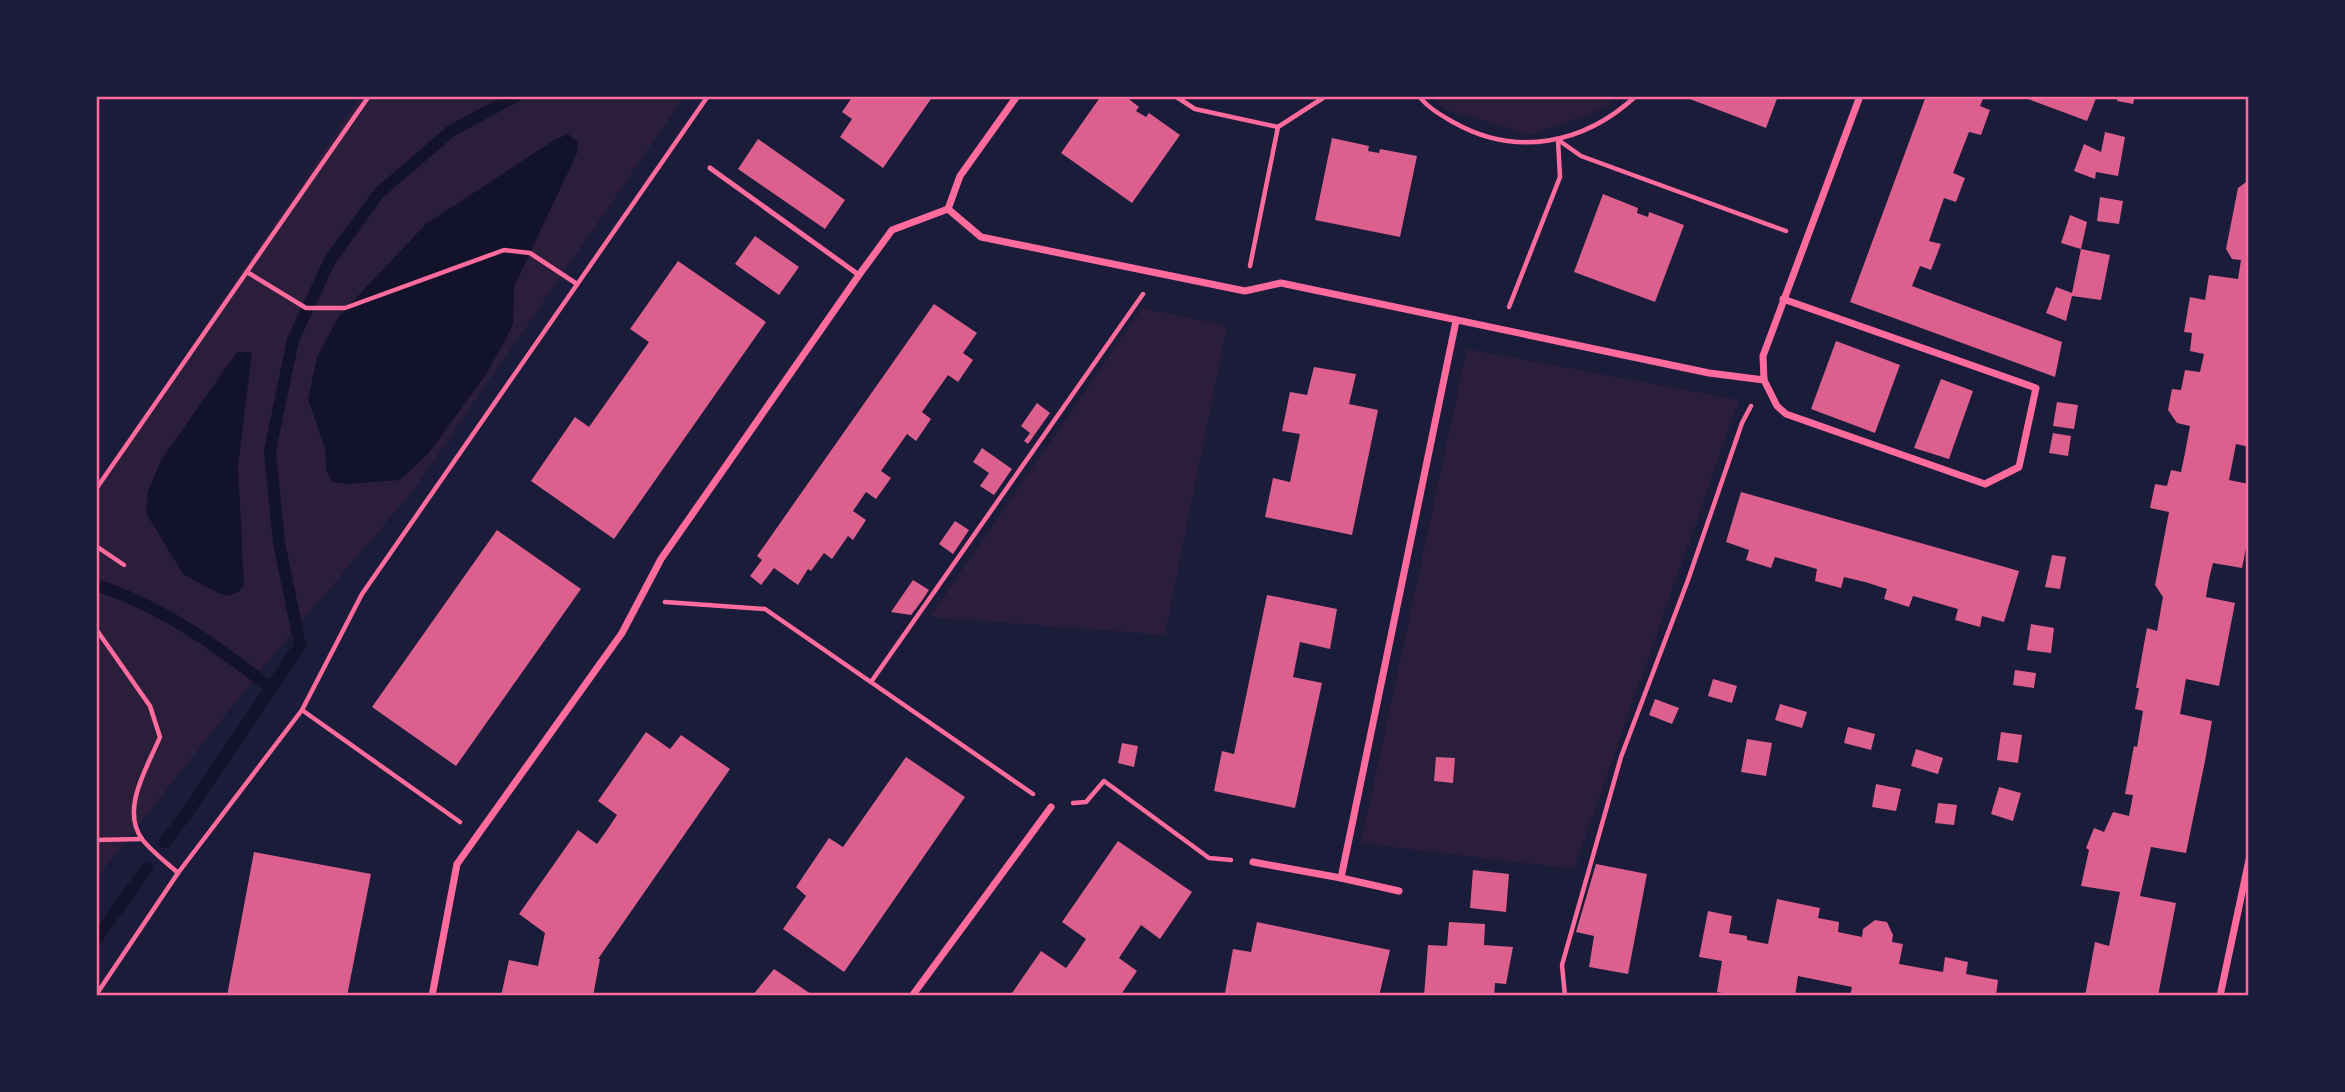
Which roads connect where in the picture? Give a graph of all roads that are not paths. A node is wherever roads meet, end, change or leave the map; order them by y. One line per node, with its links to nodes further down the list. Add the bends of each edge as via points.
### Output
1 (1017, 96): 4 (street, via 960,176)
2 (1860, 96): 6 (street)
3 (710, 168): 5 (lane)
4 (948, 209): 5 (street, via 892,230); 7 (street, via 981,237 1245,291 1282,283)
5 (859, 275): 14 (street, via 661,559 622,634 457,864)
6 (1783, 299): 8 (street, via 1763,356); 8 (street, via 2036,388 2019,467 1985,484 1786,414)
7 (1456, 321): 8 (street); 12 (street)
8 (1764, 380)
9 (1051, 807): 15 (street)
10 (2249, 860): 16 (street)
11 (1253, 862): 12 (street)
12 (1341, 878): 13 (street)
13 (1399, 891)
14 (432, 996)
15 (912, 996)
16 (2221, 996)

